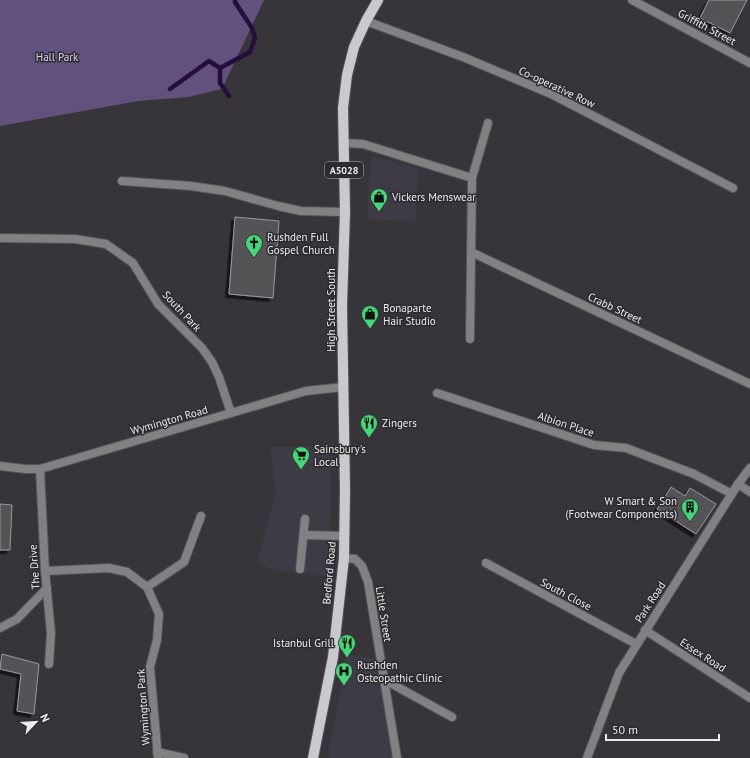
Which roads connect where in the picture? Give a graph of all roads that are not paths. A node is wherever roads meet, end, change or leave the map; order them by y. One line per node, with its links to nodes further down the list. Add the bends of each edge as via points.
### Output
1 (378, 0): 3 (main road, High Street South / A5028)
2 (632, 0): 4 (street, Griffith Street)
3 (366, 21): 6 (main road, High Street South / A5028, via 354,47 348,75 343,108); 9 (street, Co-operative Row, via 551,94)
4 (750, 63)
5 (488, 123): 7 (street)
6 (344, 143): 7 (street, via 363,144); 10 (main road, High Street South / A5028)
7 (472, 178): 12 (street)
8 (122, 181): 10 (street, via 225,191 301,211)
9 (733, 188)
10 (345, 212): 15 (main road, High Street South / A5028)
11 (0, 238): 17 (street, South Park, via 75,239 106,244 133,263 158,304 202,348 212,362)
12 (471, 252): 13 (street); 14 (street, Crabb Street)
13 (470, 339)
14 (750, 384)
15 (343, 387): 17 (street, Wymington Road, via 306,391); 27 (main road, Bedford Road / A5028)
16 (437, 393): 23 (street, Albion Place, via 594,446 626,448 694,474)
17 (231, 413): 19 (street, Wymington Road)
18 (0, 466): 19 (street, Wymington Road)
19 (40, 468): 31 (street, The Drive)
20 (750, 468): 21 (street, Park Road)
21 (738, 484): 22 (street); 23 (street, Park Road)
22 (750, 492)
23 (732, 494): 35 (street, Park Road)
24 (201, 516): 32 (street, via 184,562)
25 (305, 519): 26 (street)
26 (304, 535): 27 (street); 30 (street)
27 (344, 536): 28 (main road, Bedford Road / A5028)
28 (344, 558): 38 (street, Little Street, via 355,559 362,566 368,582); 43 (main road, Bedford Road / A5028, via 333,657)
29 (486, 563): 36 (street, South Close)
30 (300, 569)
31 (45, 572): 32 (street, Wymington Park, via 109,568 127,572); 33 (street, The Drive)
32 (147, 587): 41 (street, Wymington Park, via 159,614 157,640 150,667)
33 (47, 588): 34 (street, via 17,619); 37 (street, The Drive, via 51,633)
34 (0, 628)
35 (645, 630): 36 (street, Park Road); 39 (street, Essex Road)
36 (636, 644): 45 (street, Park Road, via 619,673)
37 (49, 664)
38 (383, 679): 40 (street); 44 (street, Little Street)
39 (750, 698)
40 (452, 717)
41 (158, 755): 42 (street)
42 (184, 758)
43 (313, 758)
44 (397, 758)
45 (587, 758)

